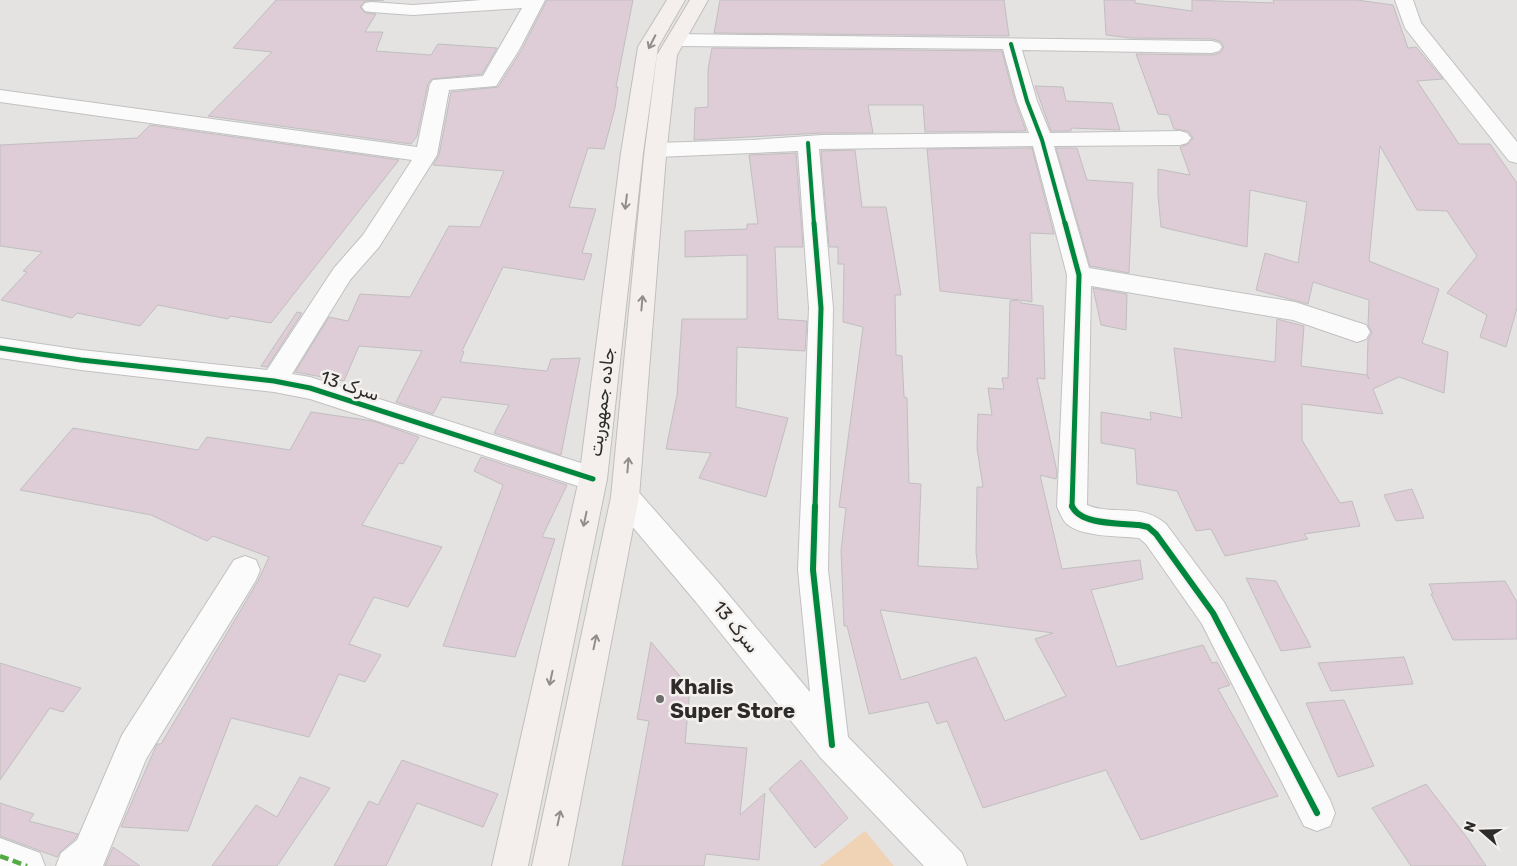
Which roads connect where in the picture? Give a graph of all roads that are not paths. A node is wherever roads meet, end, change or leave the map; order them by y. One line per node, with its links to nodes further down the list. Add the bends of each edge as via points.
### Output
1 (676, 0): 13 (main road, جاده جمهوریت, one-way to 13, via 648,47)
2 (699, 0): 6 (main road, جاده جمهوریت)
3 (1404, 0): 15 (street, via 1412,24)
4 (536, 1): 5 (street, via 413,10); 14 (street, via 489,82 440,84)
5 (371, 7)
6 (676, 40): 7 (street); 13 (main road, جاده جمهوریت, via 667,55)
7 (1011, 44): 8 (street); 11 (street, via 1027,102)
8 (1212, 47)
9 (0, 96): 14 (street)
10 (1180, 138): 11 (street)
11 (1042, 140): 12 (street); 16 (street)
12 (808, 144): 13 (street); 23 (street, via 821,308 813,570)
13 (648, 153): 20 (main road, جاده جمهوریت, one-way to 20); 21 (main road, جاده جمهوریت, one-way to 13)
14 (426, 155): 19 (street, via 371,241 342,274)
15 (1517, 156)
16 (1079, 275): 17 (street, via 1295,311); 24 (street, via 1072,507 1084,519 1139,525 1156,534 1214,613)
17 (1357, 332)
18 (0, 348): 19 (street, سرک 13)
19 (274, 381): 20 (street, سرک 13, via 310,388)
20 (593, 479): 28 (main road, جاده جمهوریت, one-way to 28)
21 (625, 497): 23 (street, سرک 13); 29 (main road, جاده جمهوریت, one-way to 21)
22 (245, 570): 27 (street, via 134,747 90,853)
23 (832, 745): 30 (street, سرک 13)
24 (1317, 813)
25 (0, 856): 26 (street)
26 (27, 866)
27 (74, 866)
28 (510, 866)
29 (550, 866)
30 (949, 866)

